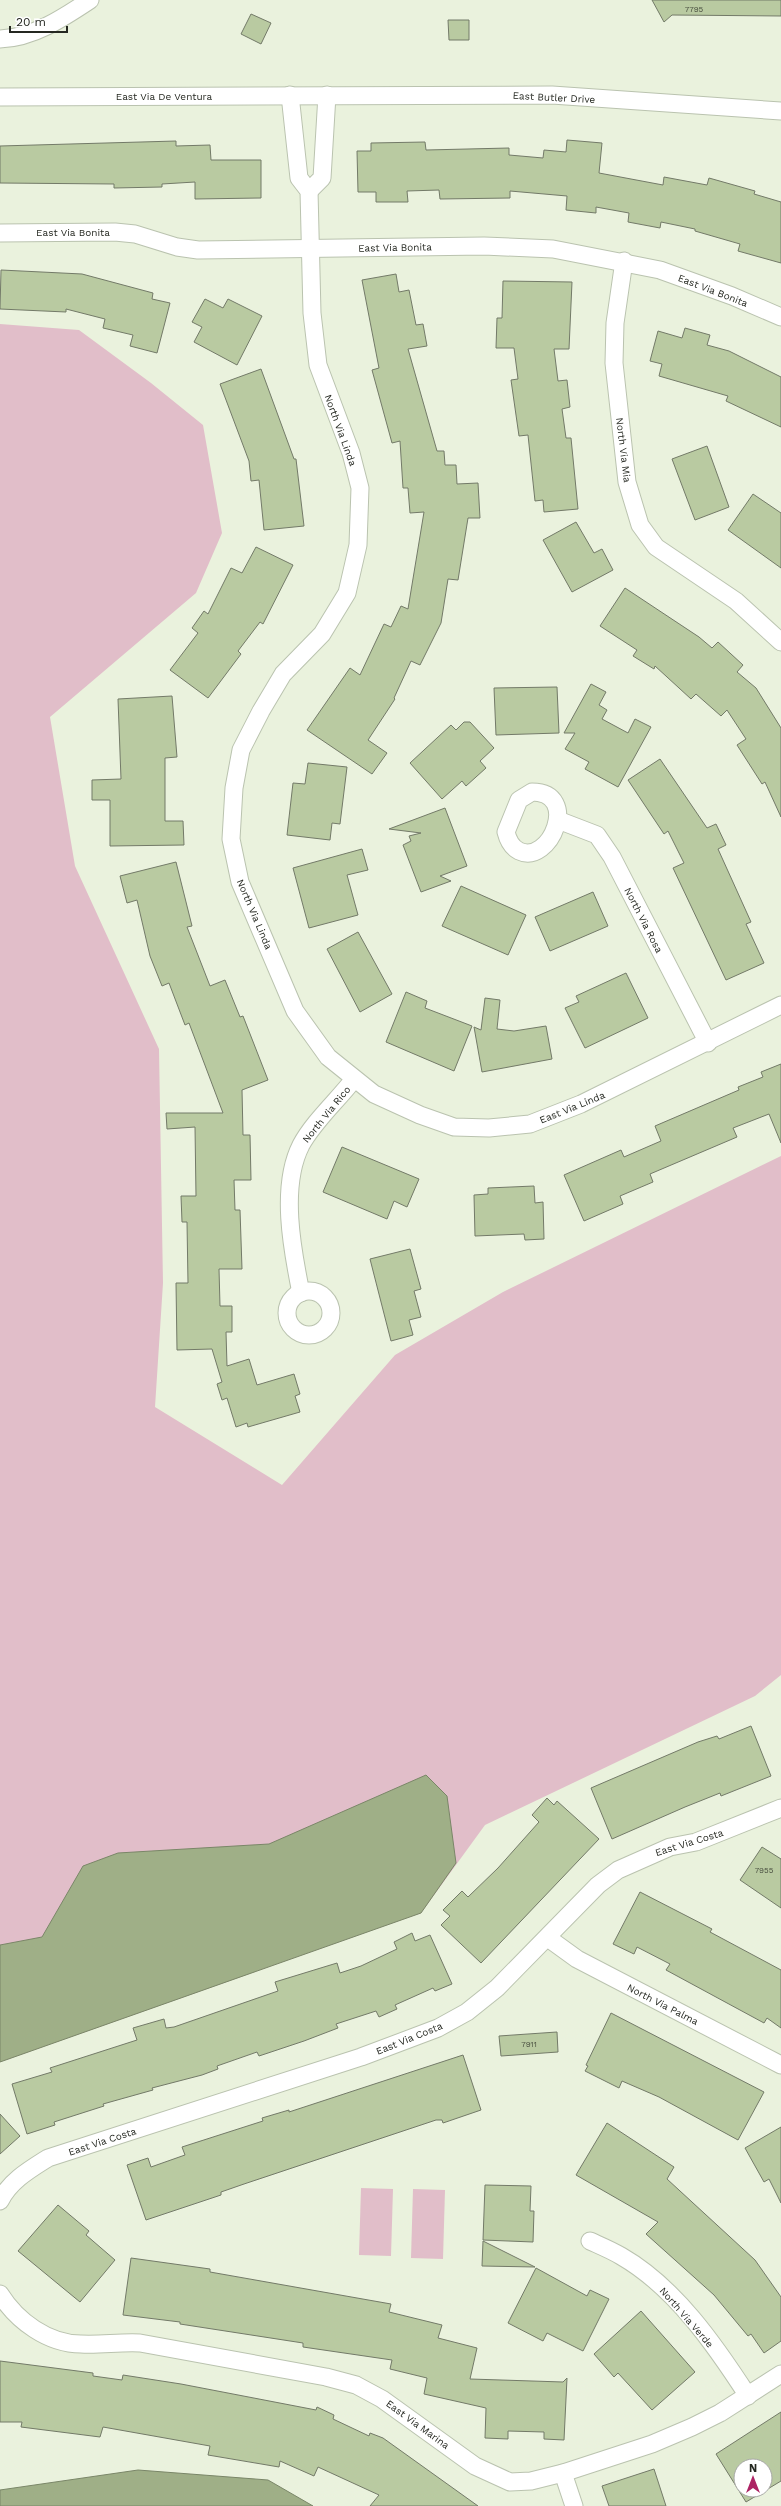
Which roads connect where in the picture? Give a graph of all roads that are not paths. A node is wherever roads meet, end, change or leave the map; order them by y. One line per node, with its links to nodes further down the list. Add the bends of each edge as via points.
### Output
1 (90, 0): 2 (street, via 47,27 10,39)
2 (0, 39)
3 (290, 95): 4 (street, East Via De Ventura); 5 (street, East Via De Ventura); 7 (street, via 299,178)
4 (327, 95): 6 (street, East Butler Drive, via 552,95); 7 (street, via 322,178)
5 (0, 98)
6 (781, 111)
7 (309, 190): 9 (street, North Via Linda)
8 (0, 232): 9 (street, East Via Bonita, via 115,232 135,234 177,247 198,250)
9 (311, 247): 10 (street, East Via Bonita, via 484,246 553,249); 16 (street, North Via Linda, via 312,313 318,365 351,453 360,488 358,545 347,593 322,634 283,674 260,711 241,750 234,788 231,839 240,882 295,1011 328,1057)
10 (624, 262): 11 (street, East Via Bonita, via 660,270); 12 (street, North Via Mia, via 615,323 614,363 628,482 640,525 656,547 736,601)
11 (781, 317)
12 (781, 642)
13 (558, 820): 15 (street, North Via Rosa, via 597,835 612,857)
14 (781, 1005): 15 (street, East Via Linda)
15 (708, 1043): 16 (street, East Via Linda, via 582,1104 530,1124 454,1127 374,1094)
16 (354, 1079): 17 (street, North Via Rico, via 301,1146 292,1173 289,1211 293,1257)
17 (301, 1292)
18 (781, 1808): 19 (street, East Via Costa, via 696,1842 670,1847 618,1870 598,1885)
19 (548, 1938): 20 (street, North Via Palma, via 577,1959); 21 (street, East Via Costa, via 497,1988 467,2012 438,2028 368,2054 48,2158 22,2174 4,2192)
20 (781, 2066)
21 (0, 2201)
22 (590, 2241): 25 (street, North Via Verde, via 621,2256 652,2278 703,2333)
23 (0, 2294): 26 (street, East Via Marina, via 16,2315 53,2338 80,2344 140,2343 326,2377 356,2385 382,2399 474,2466 493,2476 510,2482 531,2481)
24 (781, 2374): 25 (street, East Via Marina)
25 (748, 2396): 26 (street, East Via Marina, via 692,2427 652,2444)
26 (563, 2473): 27 (street)
27 (574, 2506)

